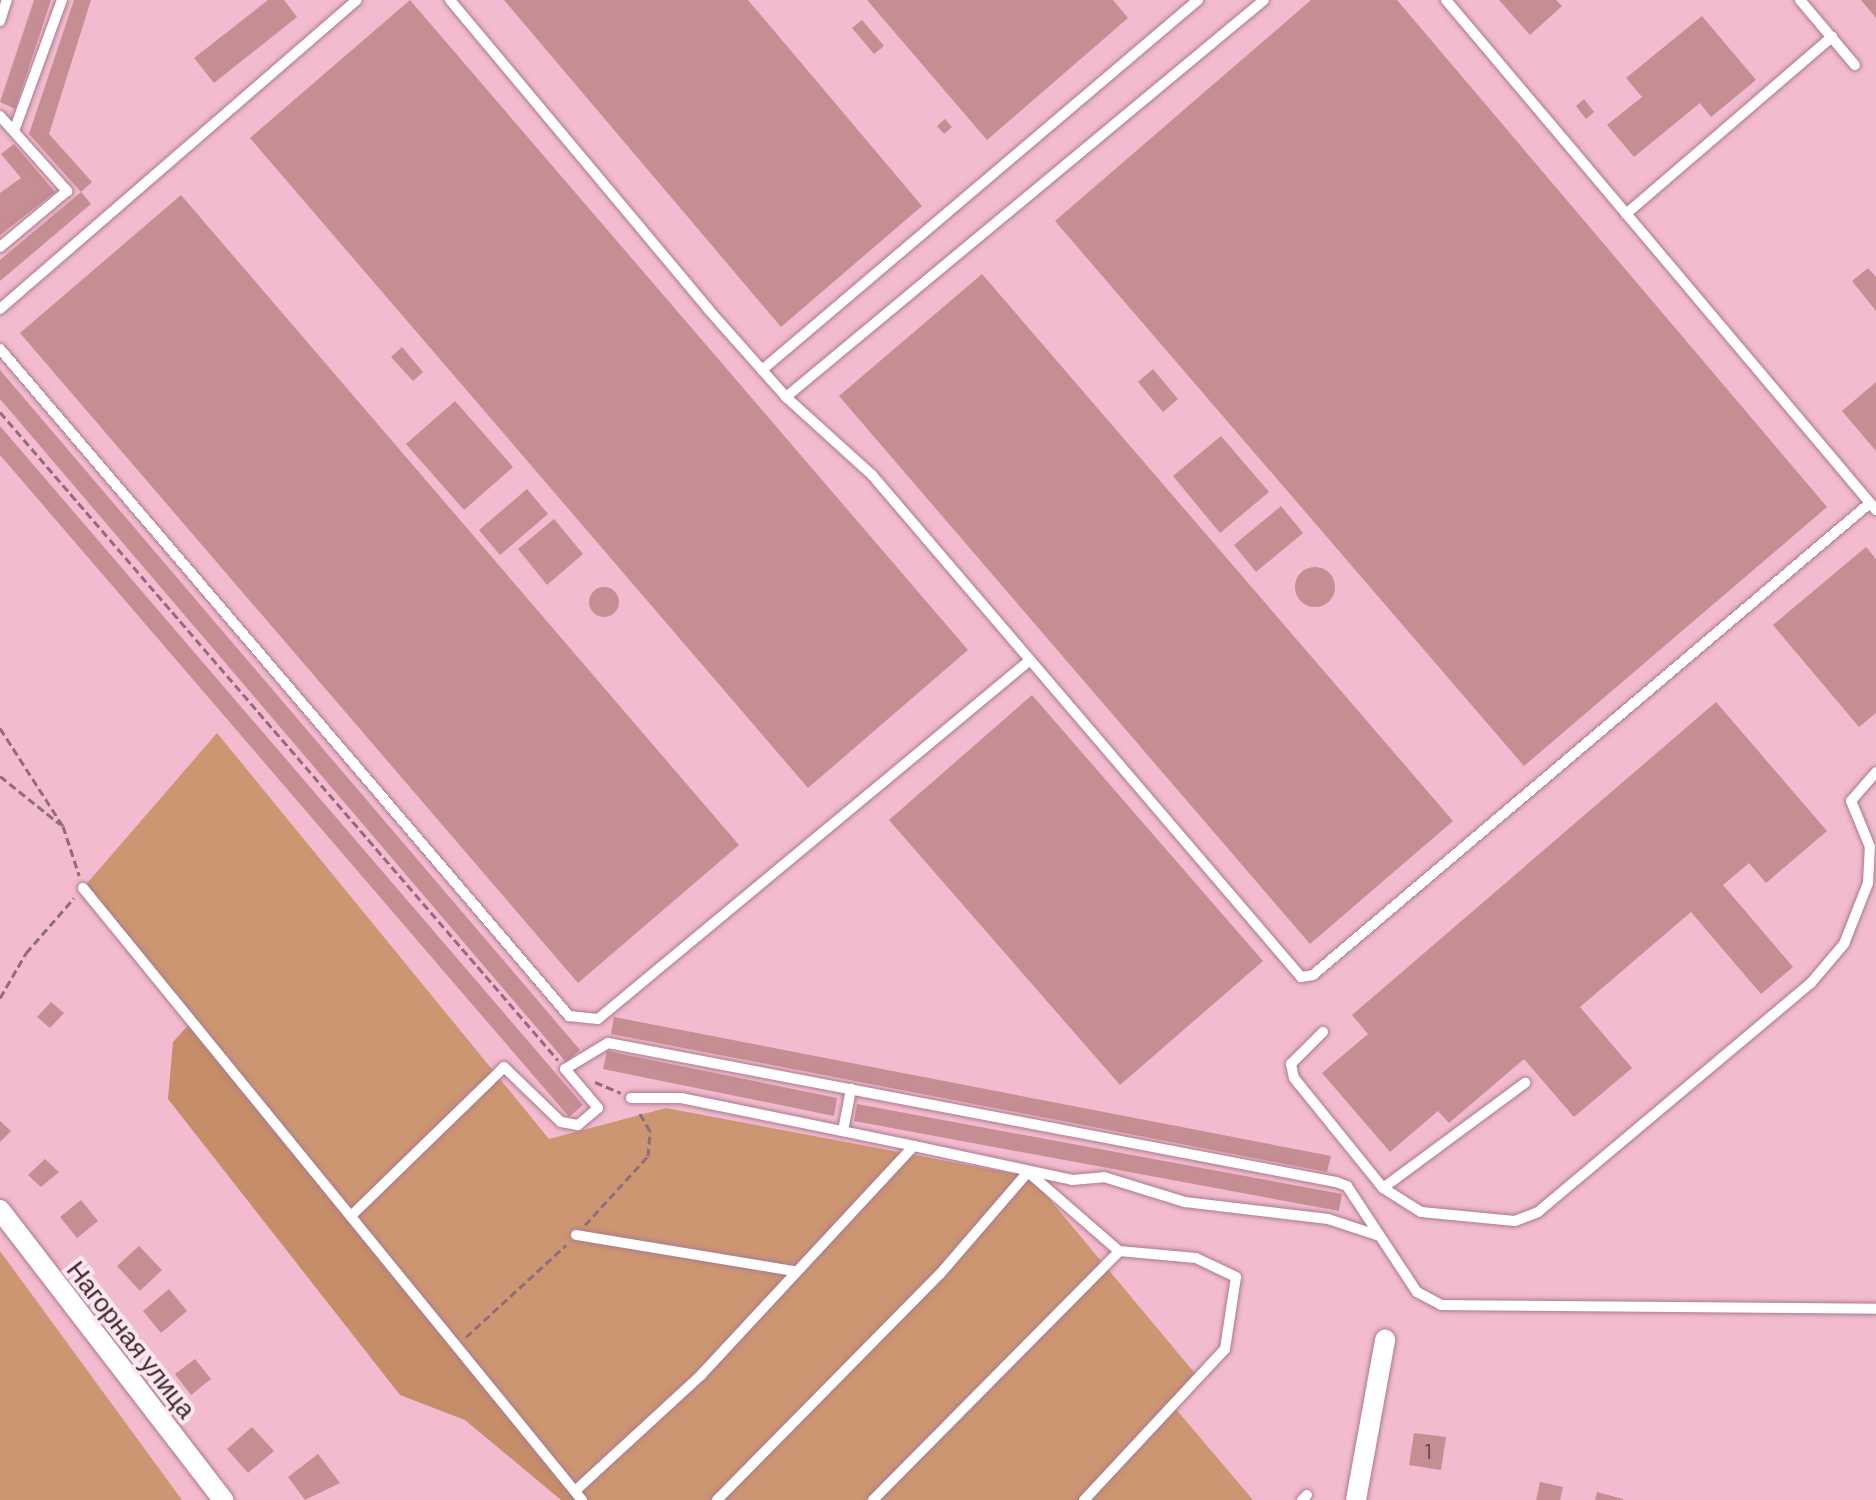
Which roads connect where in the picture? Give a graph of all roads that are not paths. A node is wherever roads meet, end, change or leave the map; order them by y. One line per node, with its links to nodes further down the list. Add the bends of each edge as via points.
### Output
1 (7, 0): 9 (lane)
2 (62, 0): 13 (lane)
3 (357, 0): 16 (lane)
4 (450, 0): 18 (lane)
5 (1198, 0): 18 (lane)
6 (1264, 0): 19 (lane)
7 (1446, 0): 14 (lane)
8 (1800, 0): 10 (lane)
9 (0, 21)
10 (1832, 37): 11 (lane); 14 (lane)
11 (1855, 65)
12 (0, 116): 13 (lane)
13 (14, 131): 15 (lane, via 67,191)
14 (1626, 214): 20 (lane)
15 (0, 247)
16 (0, 309)
17 (0, 349): 21 (lane, via 569,1016 598,1019)
18 (762, 370): 19 (lane)
19 (786, 397): 21 (lane, via 872,475)
20 (1873, 506): 21 (lane, via 1313,975 1301,977)
21 (1029, 661)
22 (1876, 772): 31 (lane, via 1851,801 1870,847 1868,883 1844,944 1799,993 1538,1212 1515,1221 1421,1212)
23 (83, 888): 33 (lane)
24 (1323, 1032): 31 (lane, via 1291,1064 1294,1078)
25 (1525, 1083): 31 (lane)
26 (851, 1089): 28 (lane); 33 (lane, via 608,1043 565,1069 598,1108 578,1125 561,1122 504,1067); 35 (lane, via 1336,1182 1347,1186)
27 (631, 1098): 28 (lane, via 681,1098)
28 (843, 1131): 29 (lane)
29 (914, 1146): 30 (lane); 37 (lane)
30 (1028, 1172): 35 (lane, via 1104,1177 1185,1202 1328,1219); 36 (lane); 42 (lane, via 940,1274)
31 (1383, 1188)
32 (0, 1210): 41 (street, Нагорная улица)
33 (352, 1215): 40 (lane)
34 (576, 1235): 37 (lane)
35 (1377, 1235): 38 (lane, via 1417,1292 1441,1305)
36 (1119, 1251): 43 (lane); 44 (lane, via 1196,1258 1236,1277 1225,1349)
37 (794, 1271): 40 (lane, via 701,1375)
38 (1876, 1309)
39 (1385, 1340): 45 (street)
40 (578, 1496)
41 (223, 1500)
42 (717, 1500)
43 (873, 1500)
44 (1084, 1500)
45 (1356, 1500)

